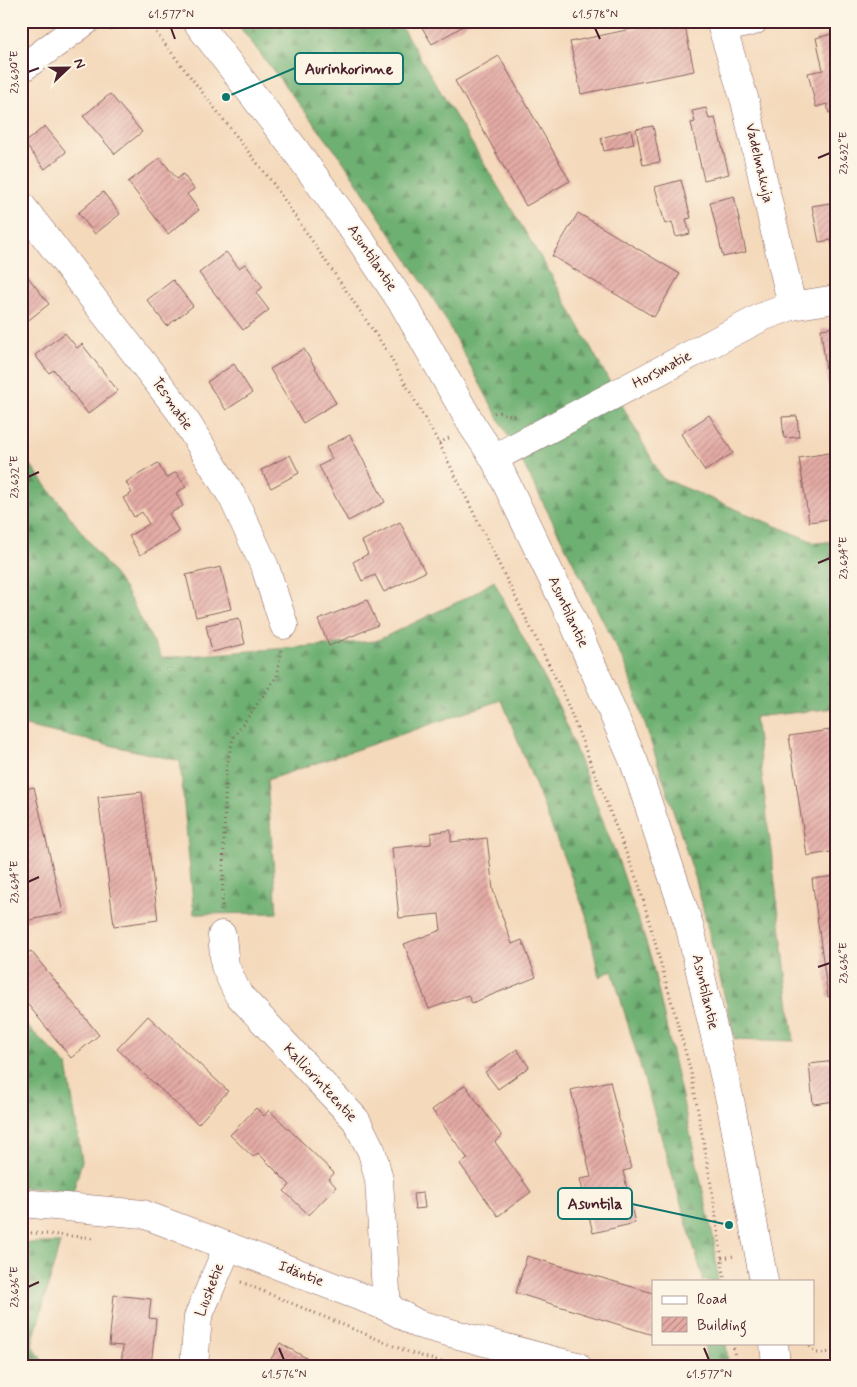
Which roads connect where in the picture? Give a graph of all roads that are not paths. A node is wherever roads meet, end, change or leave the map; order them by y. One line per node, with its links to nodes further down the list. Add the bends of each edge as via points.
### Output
1 (86, 21): 5 (street)
2 (196, 21): 9 (street, Asuntilantie, via 360,238 405,307)
3 (754, 21): 4 (street)
4 (721, 25): 8 (street, Vadelmakuja, via 745,101)
5 (21, 69)
6 (21, 205): 10 (street, Tesmatie, via 179,410 233,498 265,567)
7 (836, 299): 8 (street, Horsmatie)
8 (792, 306): 9 (street, Horsmatie, via 762,317)
9 (494, 458): 14 (street, Asuntilantie, via 573,621 634,762 690,928 731,1105)
10 (284, 625)
11 (222, 935): 15 (street, Kalliorinteentie, via 225,966 238,994 356,1120 372,1152 379,1180)
12 (21, 1203): 13 (street, Idäntie, via 143,1214)
13 (228, 1246): 15 (street, Idäntie); 17 (street, Liusketie, via 198,1317)
14 (764, 1280)
15 (386, 1307): 18 (street, Idäntie, via 418,1324)
16 (774, 1344): 19 (street)
17 (194, 1366)
18 (577, 1366)
19 (776, 1366)

